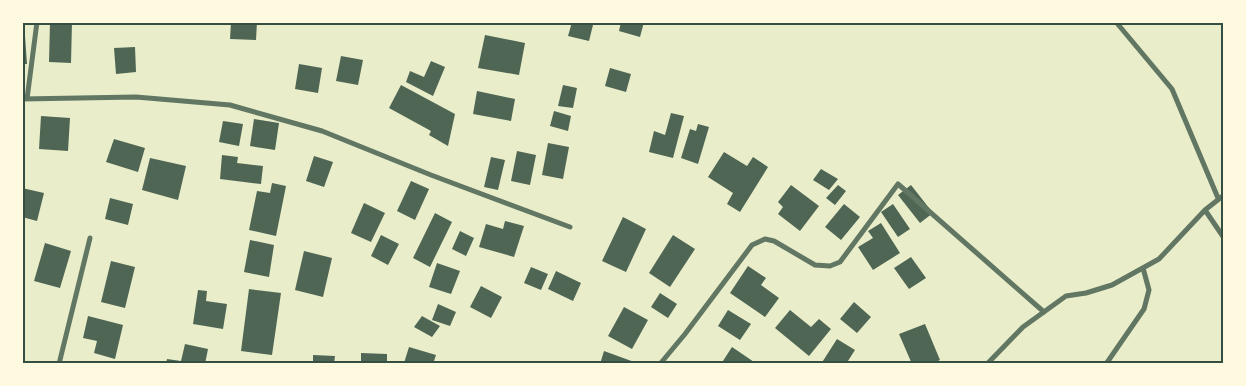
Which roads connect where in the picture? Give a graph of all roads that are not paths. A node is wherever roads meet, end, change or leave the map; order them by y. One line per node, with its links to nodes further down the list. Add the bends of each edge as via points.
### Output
1 (37, 22): 3 (street)
2 (1116, 22): 5 (street, via 1172,89)
3 (25, 99): 7 (street, via 136,97 230,105 322,131)
4 (1224, 194): 5 (street)
5 (1218, 198): 6 (street)
6 (1205, 210): 9 (street); 10 (street, via 1159,259)
7 (570, 227)
8 (90, 238): 12 (street)
9 (1224, 238)
10 (1143, 268): 11 (street, via 1112,284 1066,296); 15 (street, via 1148,290 1144,309)
11 (1044, 312): 13 (street, via 898,184 840,262 830,266 815,265 774,241 765,240 752,245); 14 (street, via 1022,327)
12 (59, 364)
13 (660, 364)
14 (987, 364)
15 (1106, 364)

